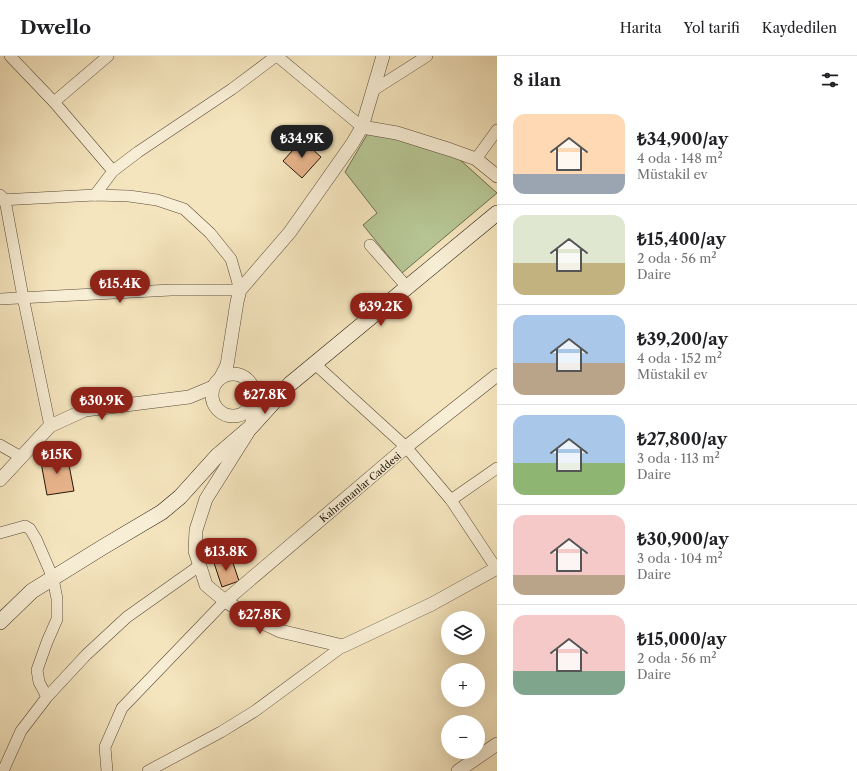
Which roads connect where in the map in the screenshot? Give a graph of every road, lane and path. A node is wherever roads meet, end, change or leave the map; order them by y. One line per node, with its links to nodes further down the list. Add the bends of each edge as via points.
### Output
1 (10, 56): 7 (street)
2 (108, 56): 7 (street)
3 (277, 56): 8 (street); 11 (street)
4 (383, 56): 6 (street)
5 (427, 56): 6 (street)
6 (372, 91): 8 (street)
7 (54, 102): 11 (street)
8 (362, 127): 10 (street, via 397,133); 18 (street, via 290,232)
9 (497, 130): 10 (street)
10 (476, 159): 12 (street)
11 (113, 171): 13 (street)
12 (497, 176)
13 (95, 195): 14 (street); 18 (street, via 157,200 184,210 210,233 231,259)
14 (2, 198): 19 (street)
15 (497, 214): 17 (main road)
16 (370, 245): 17 (street)
17 (407, 287): 22 (main road)
18 (240, 290): 19 (street, via 171,290); 21 (street)
19 (23, 297): 20 (street); 27 (street)
20 (0, 298)
21 (231, 340): 24 (street); 25 (street, via 227,364)
22 (314, 364): 28 (main road, via 290,384); 30 (street)
23 (497, 375): 30 (street, Kahramanlar Caddesi)
24 (240, 376): 25 (street, via 228,375); 26 (street, via 246,379 253,390)
25 (217, 382): 26 (street, via 211,394 212,400 215,407 225,415 238,416 249,409); 27 (street, via 189,397 85,410)
26 (252, 403): 28 (street)
27 (50, 426): 31 (street)
28 (252, 426): 36 (street, via 206,499 196,530 195,551); 38 (main road, via 217,456 180,498 162,512)
29 (0, 445): 31 (street)
30 (406, 447): 34 (street); 39 (street, Kahramanlar Caddesi)
31 (21, 457): 33 (street)
32 (497, 468): 34 (street)
33 (0, 480)
34 (451, 500): 37 (street)
35 (0, 533): 38 (street, via 25,526 30,529)
36 (199, 566): 39 (street, via 206,585); 42 (street, via 127,617 86,655)
37 (497, 568): 41 (street, via 432,604)
38 (53, 578): 40 (main road, via 32,591); 42 (street, via 57,618 37,670 39,682)
39 (225, 601): 41 (street, via 280,631); 45 (street, via 122,708 105,747)
40 (0, 622)
41 (343, 646): 46 (street, via 255,711)
42 (47, 697): 44 (street, via 21,731)
43 (497, 744): 47 (street)
44 (3, 771)
45 (107, 771)
46 (148, 771)
47 (458, 771)

